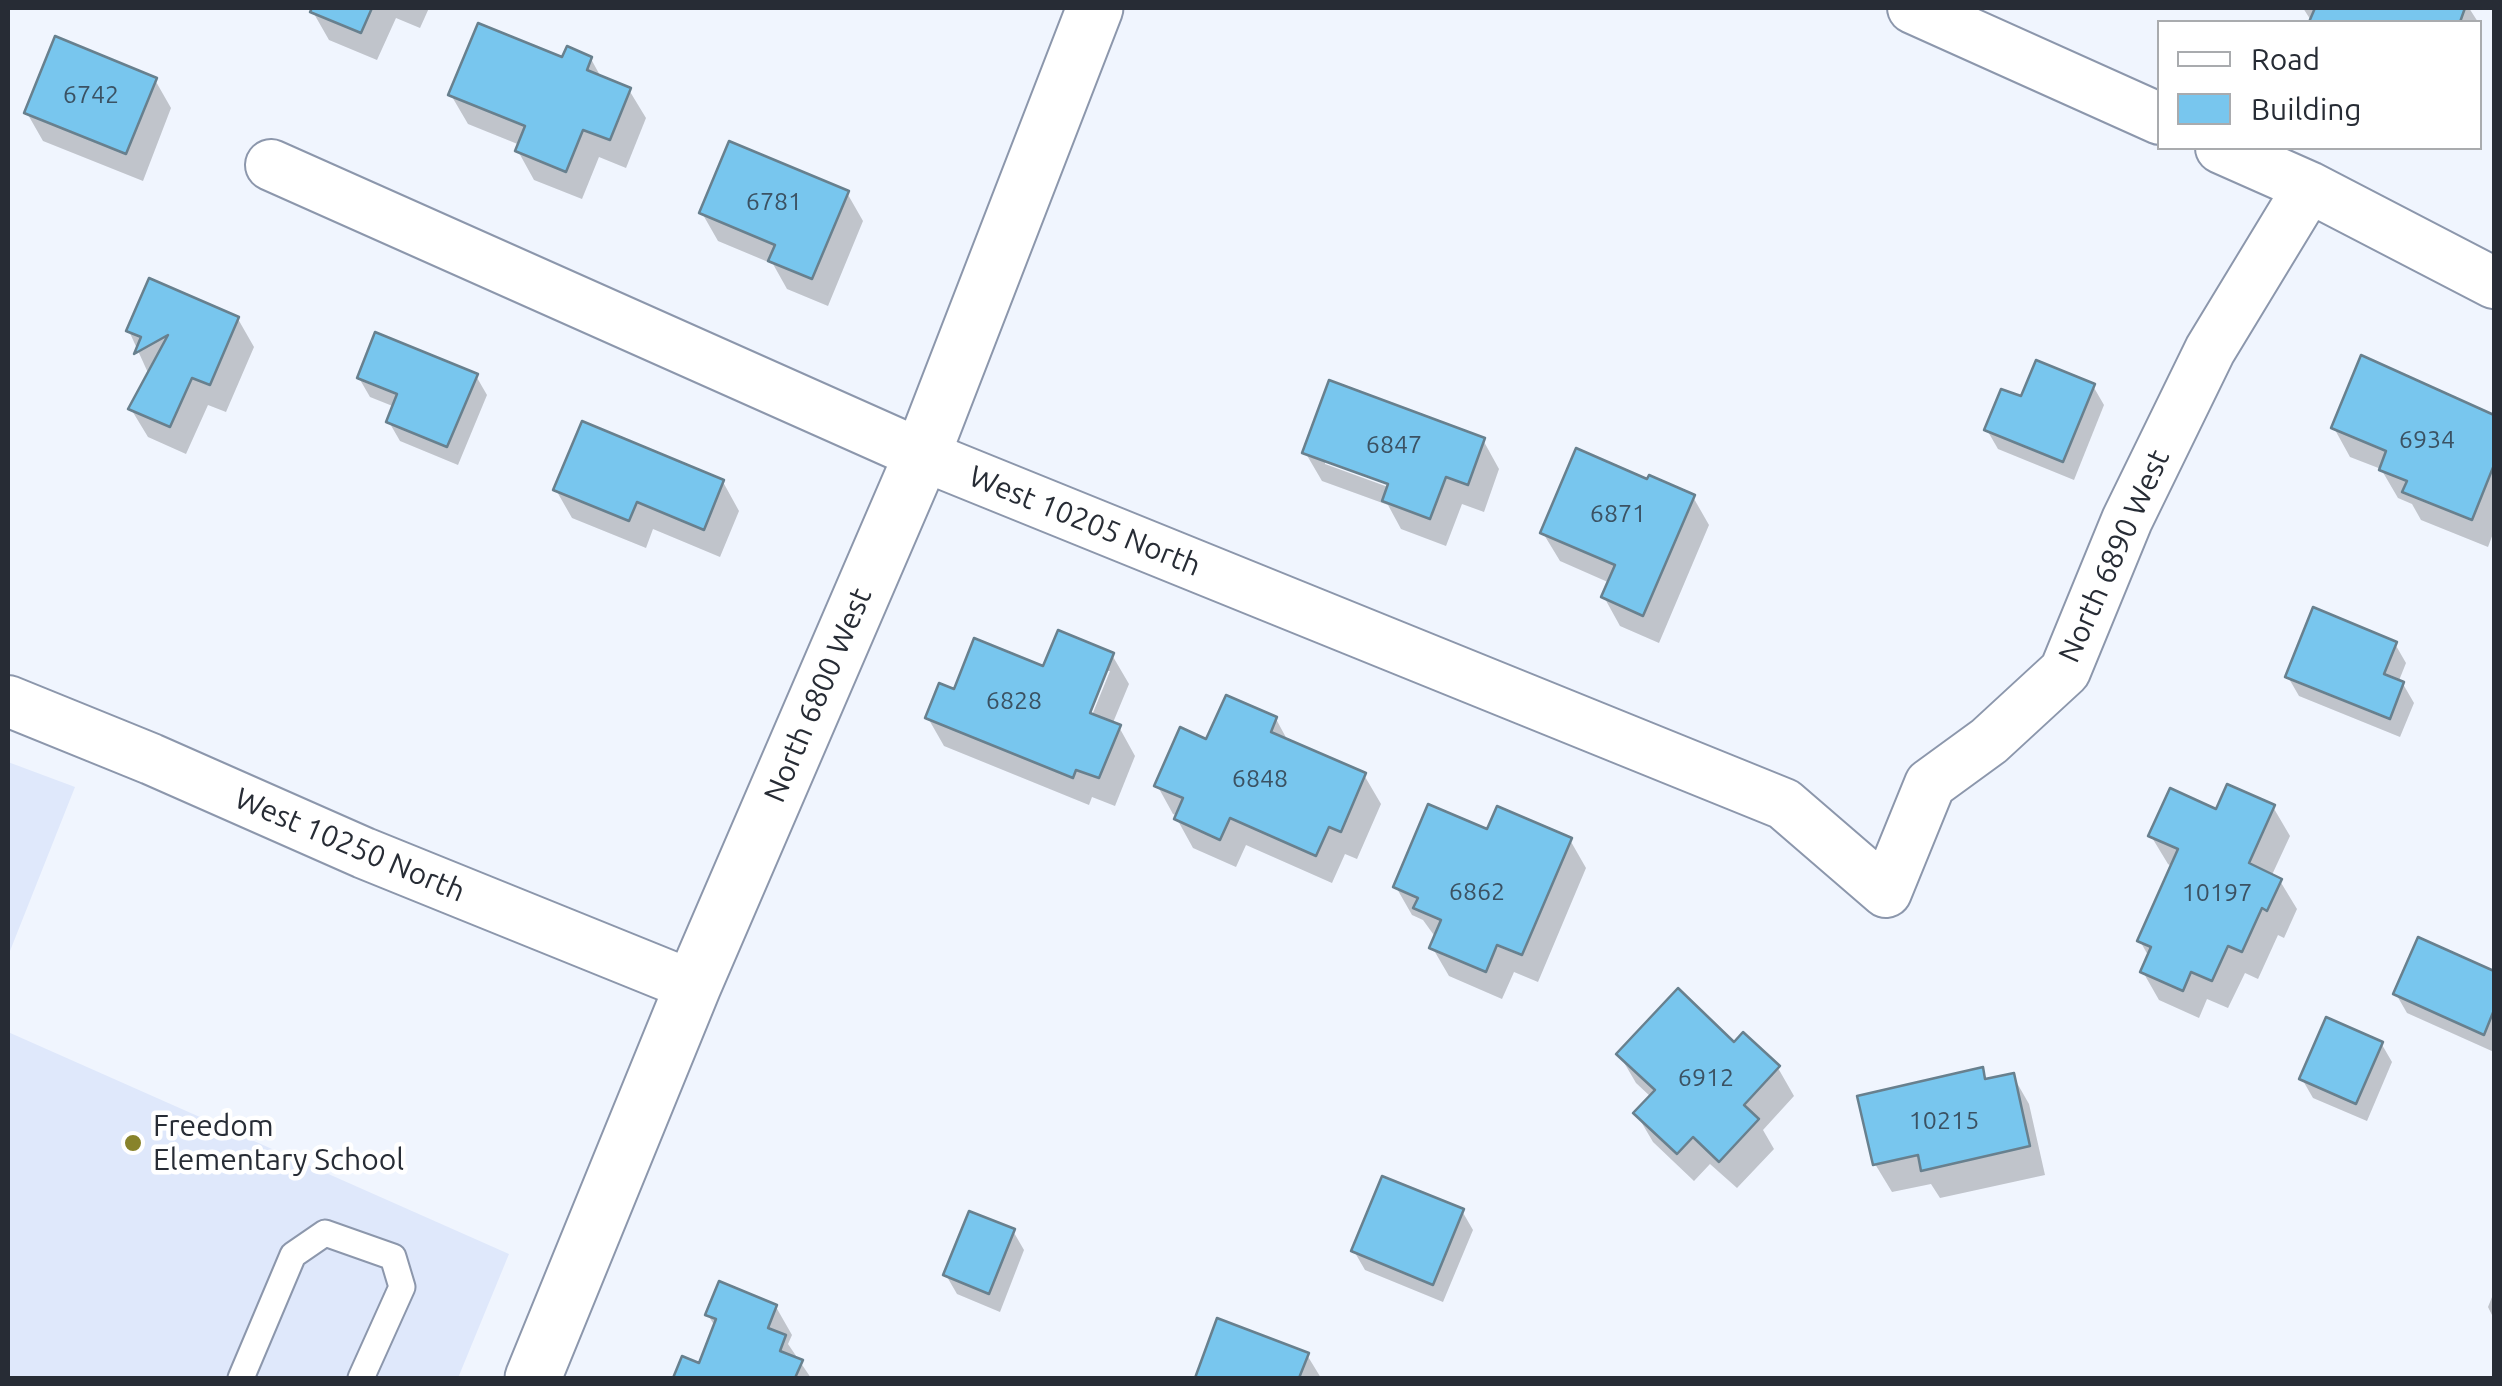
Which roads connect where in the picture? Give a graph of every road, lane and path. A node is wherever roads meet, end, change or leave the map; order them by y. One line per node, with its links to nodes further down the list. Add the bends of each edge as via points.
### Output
1 (1095, 8): 8 (street, North 6800 West)
2 (1913, 8): 3 (street)
3 (2157, 119)
4 (2226, 150): 6 (street)
5 (271, 165): 8 (street, West 10205 North)
6 (2309, 187): 7 (street); 10 (street, North 6890 West, via 2210,350 2064,672 1990,741 1930,784)
7 (2494, 283)
8 (922, 455): 10 (street, West 10205 North, via 1784,804); 11 (street, North 6800 West)
9 (8, 701): 11 (street, West 10250 North)
10 (1886, 892)
11 (693, 986): 14 (street, North 6800 West)
12 (241, 1378): 13 (lane, via 292,1255 324,1233 392,1257 402,1287)
13 (361, 1378)
14 (533, 1378)

